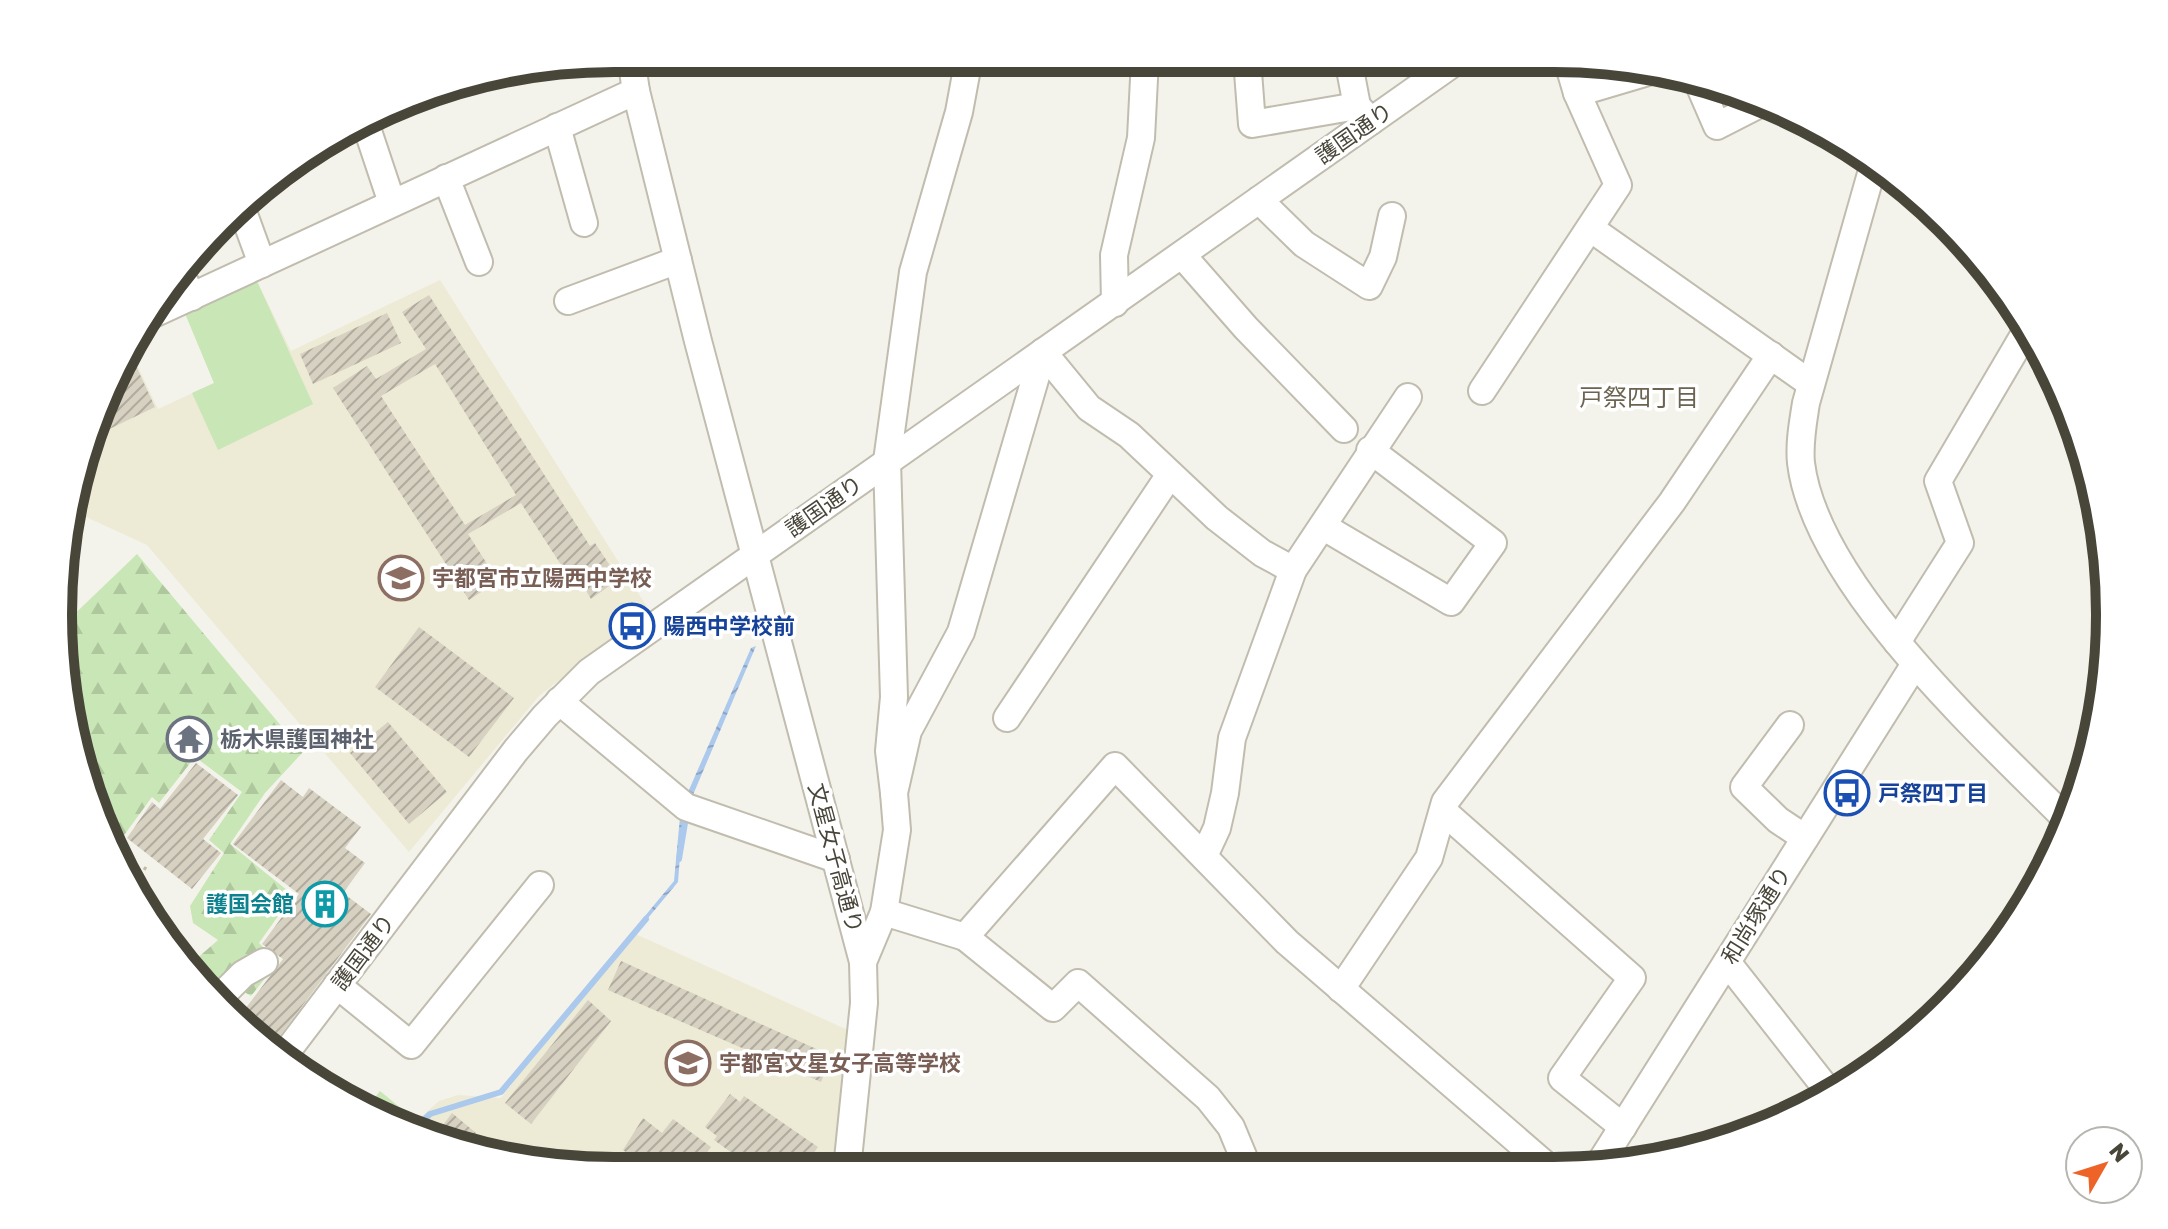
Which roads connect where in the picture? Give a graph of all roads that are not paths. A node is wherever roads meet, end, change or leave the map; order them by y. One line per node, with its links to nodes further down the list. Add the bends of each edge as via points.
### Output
1 (633, 72): 9 (street, 文星女子高通り)
2 (966, 72): 39 (street, via 913,272)
3 (1144, 72): 30 (street, via 1141,138 1114,255)
4 (1248, 72): 13 (street, via 1252,124)
5 (1352, 72): 13 (street)
6 (1437, 72): 13 (street, 護国通り)
7 (1571, 72): 10 (street)
8 (1629, 78): 10 (street)
9 (636, 91): 14 (street); 25 (street, 文星女子高通り)
10 (1577, 93): 23 (street, via 1618,185)
11 (1703, 93): 12 (street, via 1717,126)
12 (1750, 109)
13 (1364, 114): 18 (street, 護国通り)
14 (557, 127): 17 (street); 22 (street)
15 (368, 132): 19 (street)
16 (1871, 174): 34 (street)
17 (446, 178): 19 (street); 26 (street)
18 (1259, 200): 20 (street, via 1304,244 1369,286 1383,257); 24 (street, 護国通り)
19 (392, 203): 27 (street)
20 (1392, 216)
21 (245, 218): 27 (street)
22 (584, 223)
23 (1590, 228): 33 (street); 35 (street)
24 (1182, 255): 30 (street, 護国通り); 37 (street)
25 (678, 260): 29 (street); 42 (street, 文星女子高通り)
26 (479, 262)
27 (262, 264): 28 (street)
28 (186, 286)
29 (568, 301)
30 (1115, 303): 32 (street, 護国通り)
31 (2021, 340): 44 (street, via 1938,481 1960,543)
32 (1043, 352): 39 (street, 護国通り); 40 (street, via 1089,408 1129,435); 49 (street, via 961,632 908,731)
33 (1771, 355): 34 (street); 50 (street, via 1672,502)
34 (1811, 384): 44 (street, via 1801,442 1805,481 1838,556)
35 (1482, 391)
36 (1408, 397): 38 (street)
37 (1344, 429)
38 (1370, 450): 41 (street); 41 (street, via 1493,543 1451,602)
39 (887, 461): 42 (street, 護国通り); 49 (street, via 894,697 889,751)
40 (1169, 476): 43 (street, via 1262,553); 47 (street)
41 (1324, 527): 43 (street)
42 (756, 553): 46 (street, 護国通り, via 589,672); 54 (street, 文星女子高通り)
43 (1293, 570): 53 (street, via 1232,738 1223,805)
44 (1897, 642): 45 (street)
45 (1915, 664): 51 (street); 52 (street, 和尚塚通り)
46 (559, 701): 54 (street, via 686,807); 61 (street, 護国通り)
47 (1007, 718)
48 (1790, 725): 52 (street, via 1744,787)
49 (894, 793): 56 (street, via 897,830)
50 (1443, 811): 62 (street, via 1429,858); 66 (street, via 1632,978 1562,1078)
51 (2059, 812)
52 (1805, 838): 60 (street, 和尚塚通り)
53 (1204, 856): 57 (street, via 1115,766); 62 (street)
54 (836, 859): 59 (street, 文星女子高通り)
55 (540, 885): 61 (street, via 411,1045)
56 (884, 912): 57 (street); 59 (street)
57 (965, 937): 69 (street, via 1053,1008 1078,983 1208,1098 1231,1127)
58 (264, 962): 63 (street)
59 (863, 962): 68 (street, 文星女子高通り, via 864,1003)
60 (1727, 962): 65 (street); 66 (street, 和尚塚通り)
61 (337, 985): 64 (street, 護国通り)
62 (1341, 989): 70 (street)
63 (225, 992)
64 (289, 1049)
65 (1824, 1085)
66 (1623, 1127): 67 (street, 和尚塚通り)
67 (1606, 1154)
68 (848, 1157)
69 (1243, 1157)
70 (1536, 1157)

